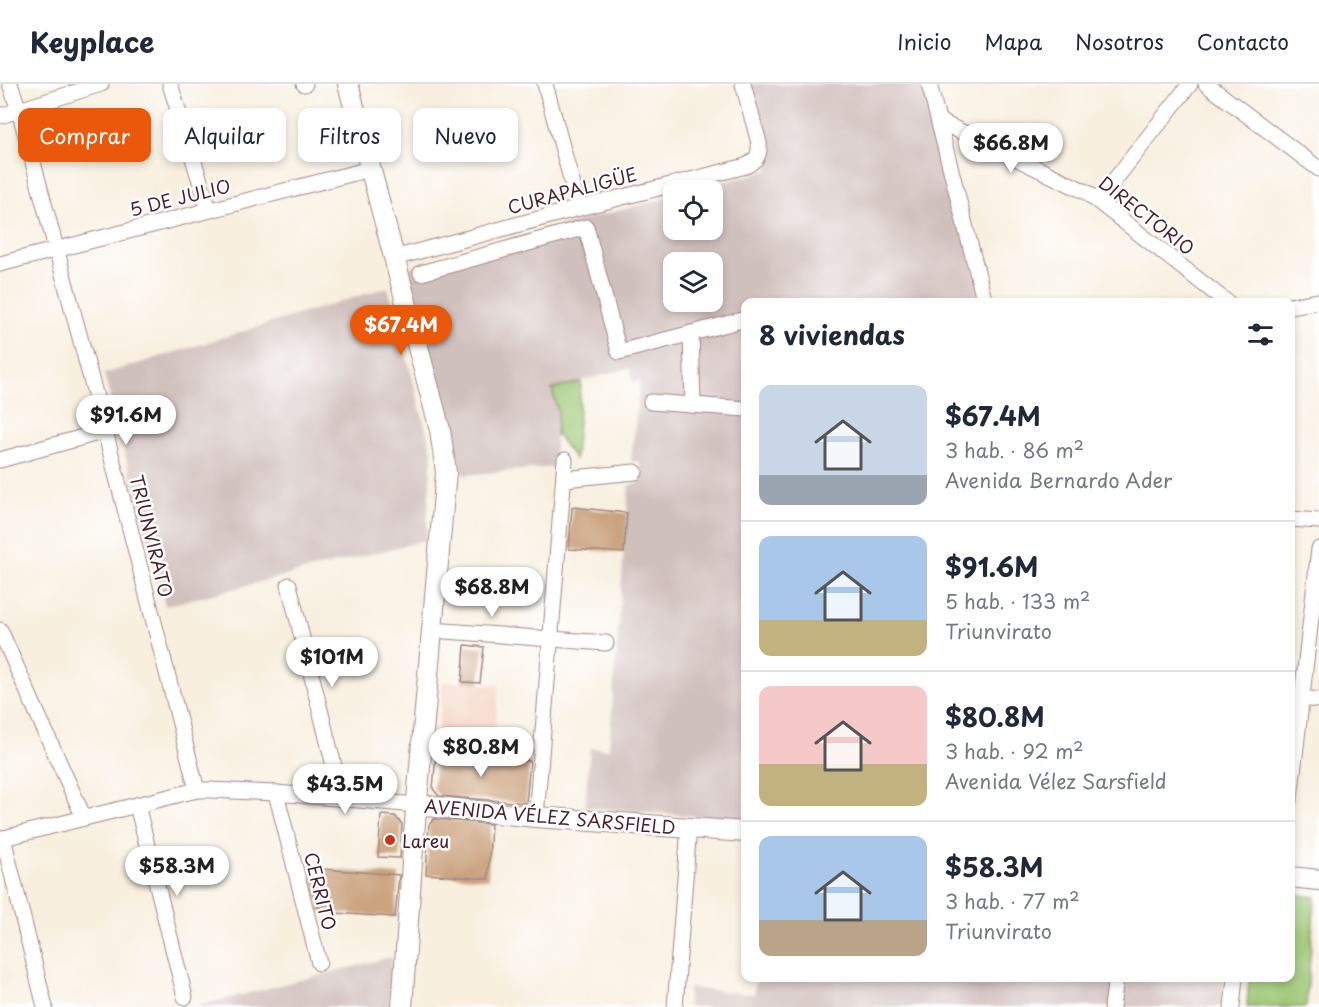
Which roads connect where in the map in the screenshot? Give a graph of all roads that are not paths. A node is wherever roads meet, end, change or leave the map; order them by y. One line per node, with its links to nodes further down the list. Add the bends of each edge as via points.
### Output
1 (10, 84): 10 (street, TRIUNVIRATO)
2 (101, 84): 11 (street)
3 (170, 84): 20 (street)
4 (348, 84): 16 (main road)
5 (545, 84): 19 (street)
6 (742, 84): 19 (street, CURAPALIGÜE, via 759,143 758,158 746,166)
7 (929, 84): 14 (street)
8 (1190, 84): 18 (street)
9 (1206, 84): 17 (street)
10 (18, 108)
11 (25, 108)
12 (18, 110): 13 (street)
13 (0, 116)
14 (939, 121): 18 (street, DIRECTORIO); 25 (street)
15 (33, 162): 21 (street, TRIUNVIRATO)
16 (370, 169): 20 (street, 5 DE JULIO); 22 (main road)
17 (1319, 169)
18 (1098, 201): 26 (street, DIRECTORIO)
19 (579, 208): 22 (street, CURAPALIGÜE)
20 (208, 210): 21 (street, 5 DE JULIO)
21 (57, 249): 23 (street, 5 DE JULIO); 34 (street, TRIUNVIRATO)
22 (394, 258): 44 (main road, via 440,430 446,472)
23 (0, 264)
24 (421, 273): 30 (street, via 586,227 620,352)
25 (985, 298)
26 (1222, 298)
27 (1319, 301): 28 (street)
28 (1295, 305)
29 (741, 320): 30 (street)
30 (691, 333): 32 (street)
31 (651, 402): 32 (street)
32 (693, 405): 33 (street)
33 (741, 409)
34 (105, 431): 35 (street); 50 (street, TRIUNVIRATO)
35 (0, 460)
36 (565, 460): 38 (street)
37 (635, 472): 38 (street)
38 (564, 479): 45 (street)
39 (1295, 519): 40 (street)
40 (1319, 521)
41 (1319, 549): 47 (street)
42 (289, 585): 52 (street)
43 (0, 630): 56 (street)
44 (432, 630): 45 (street); 54 (main road)
45 (550, 638): 46 (street); 55 (street)
46 (606, 643)
47 (1301, 698): 48 (street); 49 (street)
48 (1319, 700)
49 (1295, 753)
50 (197, 790): 51 (street, AVENIDA VÉLEZ SARSFIELD); 53 (street, AVENIDA VÉLEZ SARSFIELD)
51 (276, 793): 52 (street, AVENIDA VÉLEZ SARSFIELD); 62 (street, CERRITO)
52 (342, 798): 54 (street, AVENIDA VÉLEZ SARSFIELD)
53 (137, 805): 56 (street, AVENIDA VÉLEZ SARSFIELD); 65 (street)
54 (417, 805): 55 (main road, AVENIDA VÉLEZ SARSFIELD); 67 (main road)
55 (536, 817): 57 (main road, AVENIDA VÉLEZ SARSFIELD)
56 (84, 818): 59 (street, AVENIDA VÉLEZ SARSFIELD)
57 (689, 827): 58 (main road, AVENIDA VÉLEZ SARSFIELD); 68 (street)
58 (741, 832)
59 (1, 839): 66 (street)
60 (1295, 878): 61 (main road)
61 (1319, 880)
62 (319, 963)
63 (1115, 982): 69 (street)
64 (1235, 982): 70 (street)
65 (185, 997)
66 (45, 1007)
67 (402, 1007)
68 (675, 1007)
69 (1112, 1007)
70 (1233, 1007)

